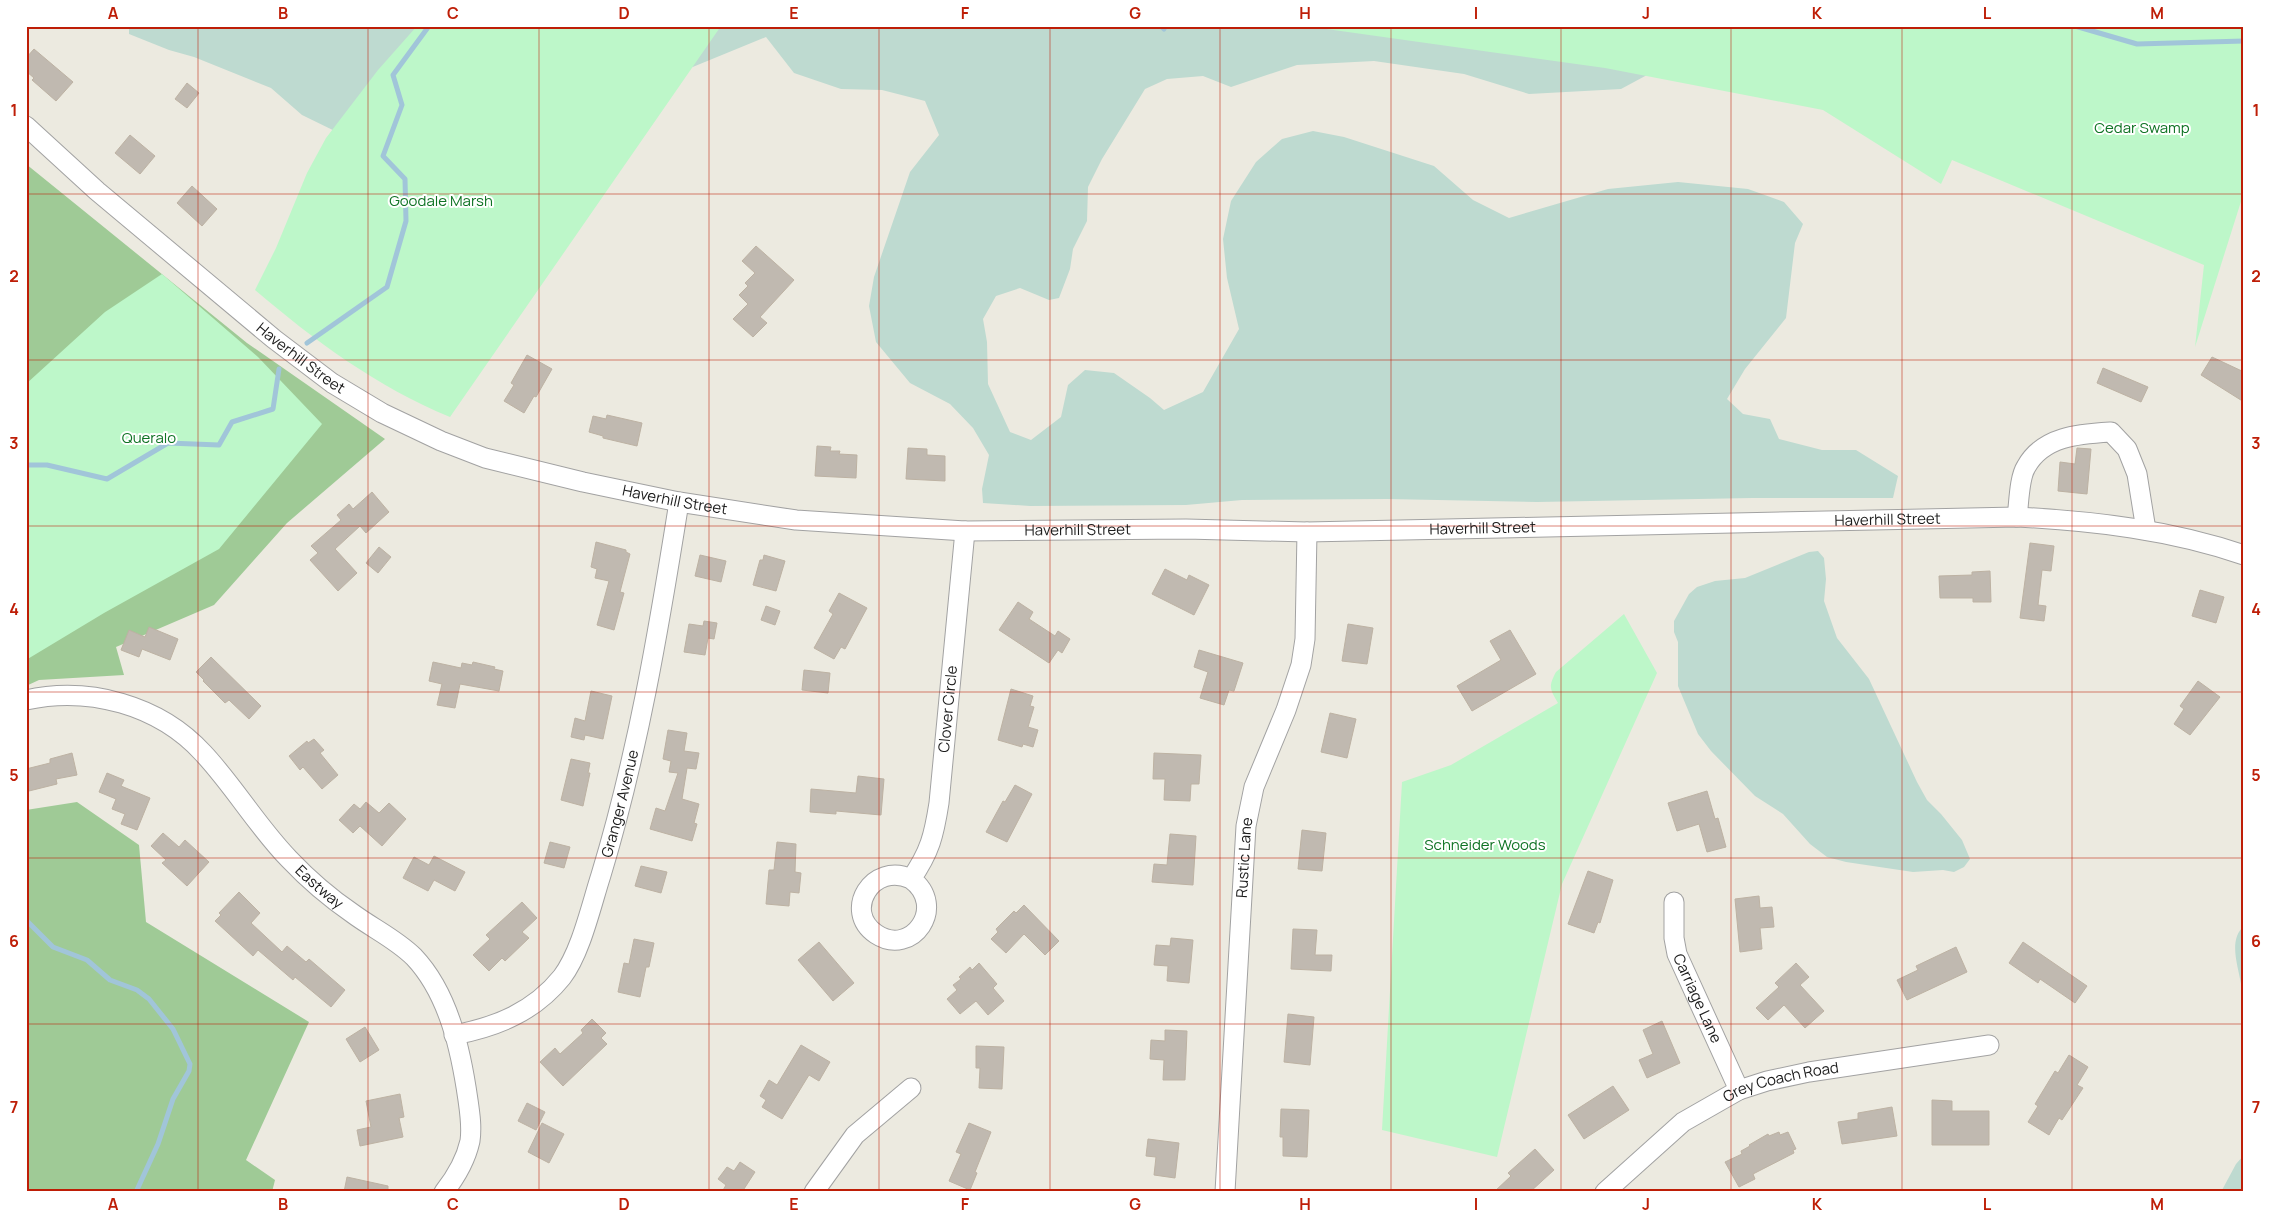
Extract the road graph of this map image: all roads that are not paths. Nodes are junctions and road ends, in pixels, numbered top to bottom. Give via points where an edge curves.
1 (26, 126) edge
2 (679, 502) junction
3 (2017, 517) junction
4 (2146, 530) junction
5 (965, 531) junction
6 (1307, 532) junction
7 (2244, 555) edge
8 (26, 700) edge
9 (911, 879) dead end
10 (1674, 902) dead end
11 (454, 1035) junction
12 (1989, 1045) dead end
13 (911, 1088) dead end
14 (1739, 1090) junction
15 (444, 1192) edge
16 (814, 1192) edge
17 (1225, 1192) edge
18 (1605, 1192) edge

1 - 2 street, Haverhill Street via 97,190 267,332 332,383 382,413 485,458
2 - 5 street, Haverhill Street via 814,522
2 - 11 street, Granger Avenue via 638,737 582,934 563,975 542,998 497,1025
3 - 4 street, Haverhill Street
3 - 4 street via 2025,468 2044,446 2074,434 2111,432 2127,449 2137,474
3 - 6 street, Haverhill Street
4 - 7 street, Haverhill Street
5 - 6 street, Haverhill Street
5 - 9 street, Clover Circle via 939,803 930,847
6 - 17 street, Rustic Lane via 1305,639 1301,665 1254,787 1246,826
8 - 11 street, Eastway via 54,696 92,697 129,706 174,728 204,753 288,858 351,913 414,957 438,990
10 - 14 street, Carriage Lane via 1677,954
11 - 15 street, Eastway via 471,1127 465,1155
12 - 14 street, Grey Coach Road via 1809,1072
13 - 16 street via 855,1135
14 - 18 street, Grey Coach Road via 1683,1122

